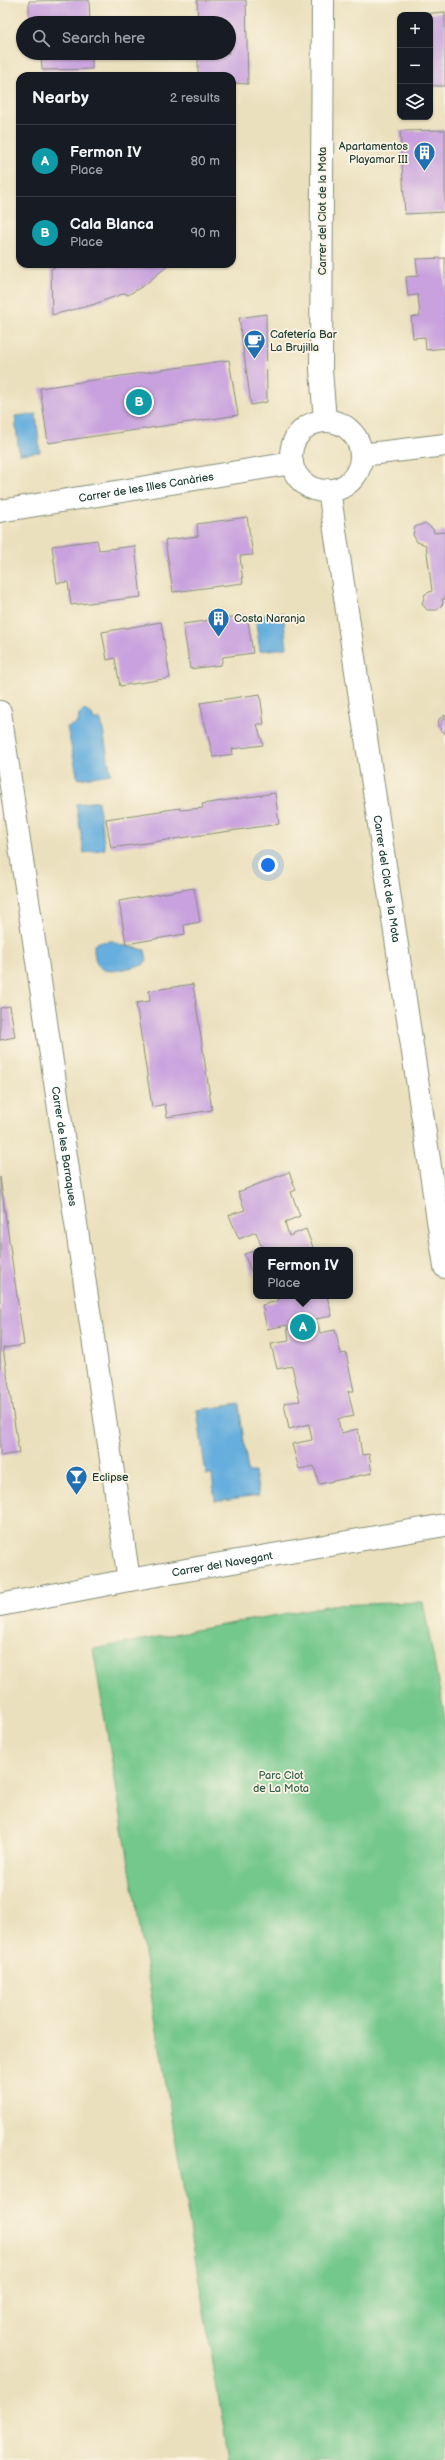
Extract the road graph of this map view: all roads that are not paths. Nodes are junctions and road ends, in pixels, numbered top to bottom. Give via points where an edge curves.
1 (323, 0) edge
2 (325, 421) junction
3 (445, 445) edge
4 (361, 455) junction
5 (292, 463) junction
6 (329, 490) junction
7 (0, 511) edge
8 (0, 712) edge
9 (445, 1267) edge
10 (445, 1525) edge
11 (129, 1580) junction
12 (0, 1605) edge

1 - 2 street, Carrer del Clot de la Mota via 321,370
2 - 4 street via 336,422 354,435
2 - 5 street via 315,422 298,434 293,443
3 - 4 street
4 - 6 street via 355,475 343,485
5 - 6 street via 295,473 301,480 319,490
5 - 7 street, Carrer de les Illes Canàries
6 - 9 street, Carrer del Clot de la Mota
8 - 11 street, Carrer de les Barraques
10 - 11 street, Carrer del Navegant
11 - 12 street, Carrer del Navegant

